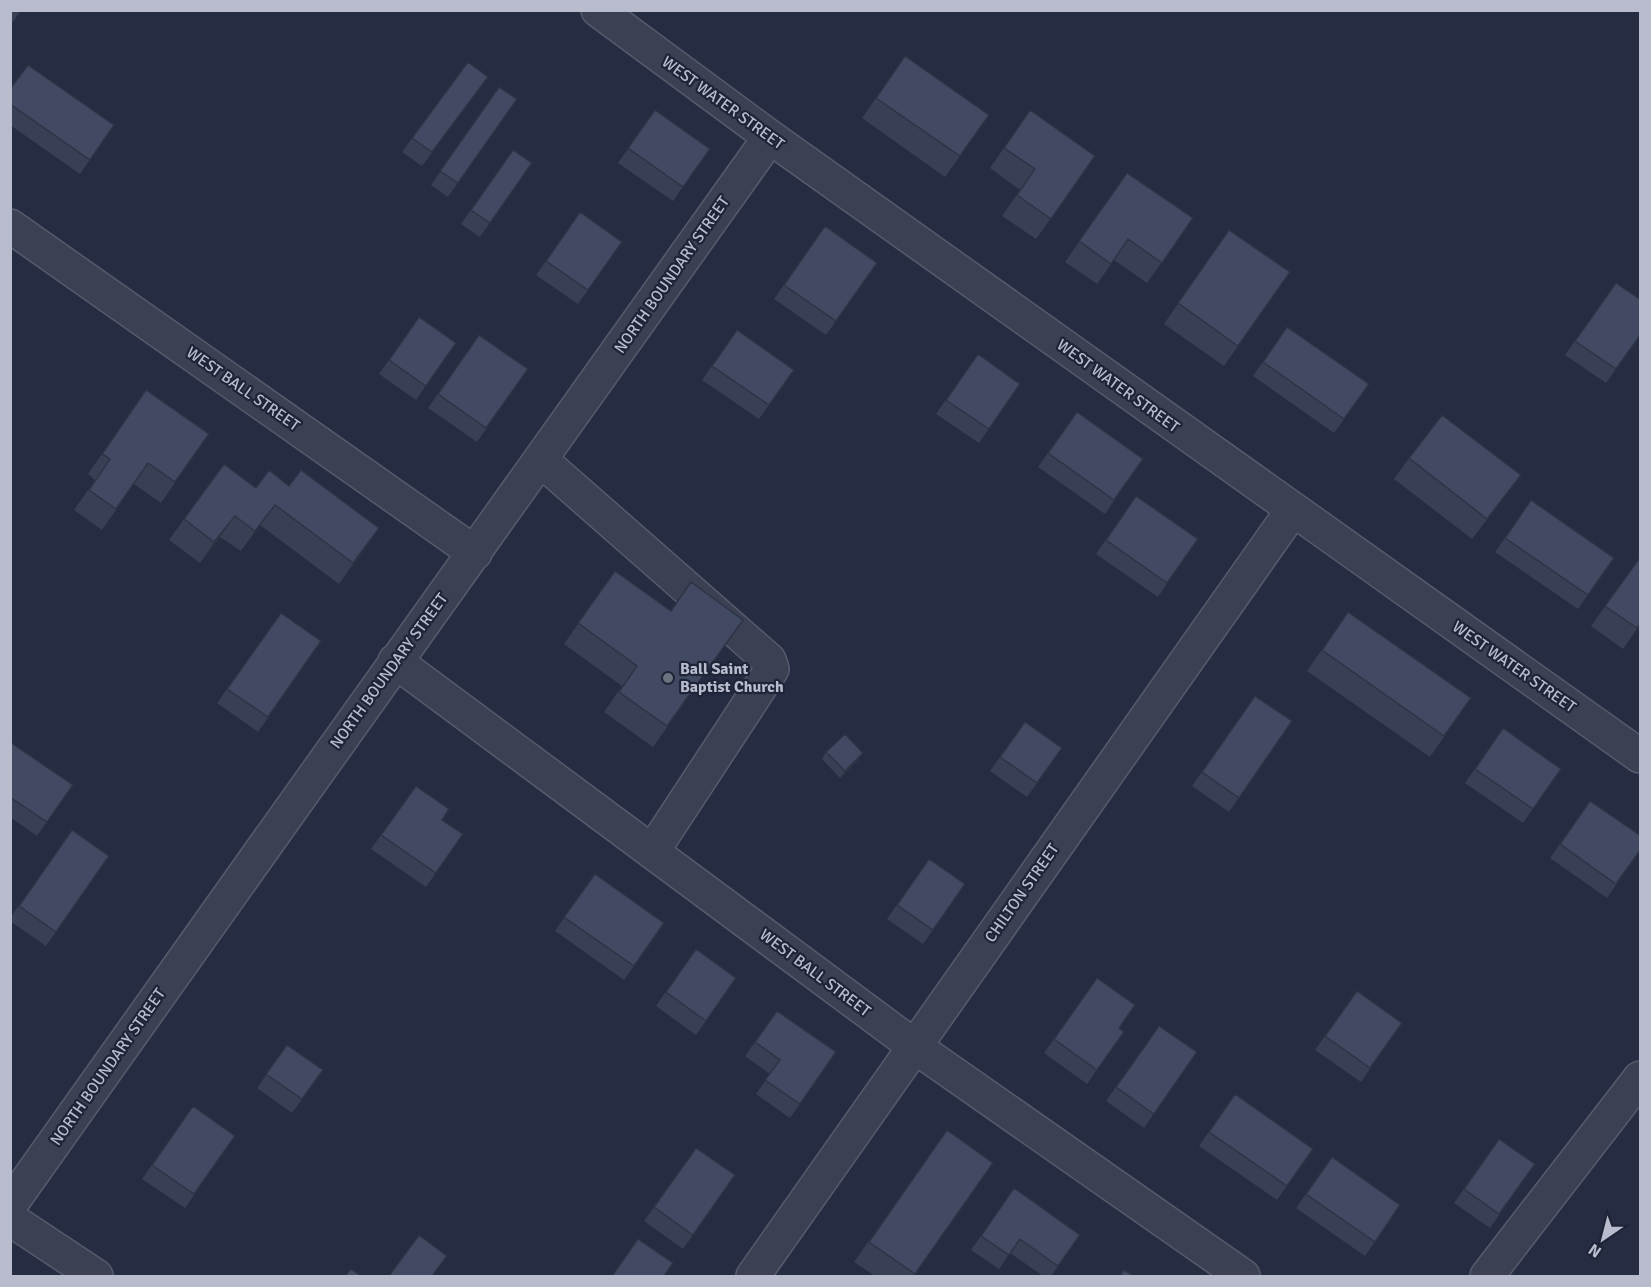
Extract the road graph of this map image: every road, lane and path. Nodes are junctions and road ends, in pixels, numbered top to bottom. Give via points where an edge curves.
1 (598, 10) edge
2 (770, 137) junction
3 (10, 226) edge
4 (541, 460) junction
5 (1292, 511) junction
6 (475, 553) junction
7 (395, 661) junction
8 (1641, 756) edge
9 (652, 852) junction
10 (914, 1046) junction
11 (1641, 1078) edge
12 (10, 1205) edge
13 (10, 1220) edge
14 (96, 1276) edge
15 (753, 1276) edge
16 (1243, 1276) edge
17 (1487, 1276) edge

1 - 2 street, WEST WATER STREET
2 - 4 street, NORTH BOUNDARY STREET
2 - 5 street, WEST WATER STREET
3 - 6 street, WEST BALL STREET
4 - 6 street, NORTH BOUNDARY STREET
4 - 9 street via 769,660 772,669
5 - 8 street, WEST WATER STREET
5 - 10 street, CHILTON STREET
6 - 7 street, NORTH BOUNDARY STREET
7 - 9 street, WEST BALL STREET
7 - 12 street, NORTH BOUNDARY STREET
9 - 10 street, WEST BALL STREET
10 - 15 street, CHILTON STREET
10 - 16 street, WEST BALL STREET
11 - 17 street
13 - 14 street

